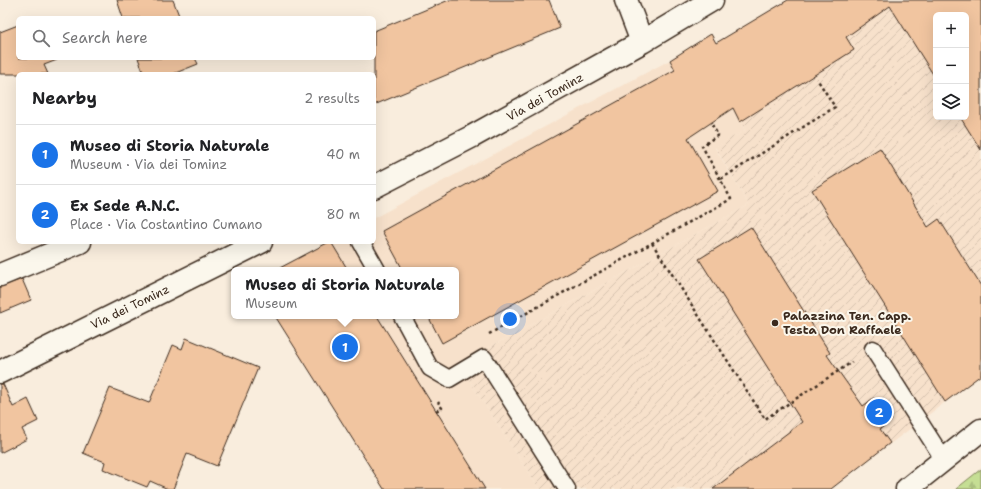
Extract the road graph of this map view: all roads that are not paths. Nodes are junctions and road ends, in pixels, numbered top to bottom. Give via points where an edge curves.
1 (626, 0) edge
2 (712, 0) edge
3 (642, 42) junction
4 (376, 185) edge
5 (75, 244) edge
6 (257, 244) edge
7 (362, 244) edge
8 (375, 267) edge
9 (0, 275) edge
10 (404, 319) edge
11 (873, 349) road end
12 (0, 372) edge
13 (981, 430) edge
14 (944, 460) junction
15 (568, 489) edge
16 (907, 489) edge

1 - 3 street
2 - 3 street, Via dei Tominz
3 - 4 street, Via dei Tominz via 474,136
5 - 9 street
6 - 12 street, Via dei Tominz
7 - 8 lane
10 - 15 lane via 430,368 449,379 484,358
11 - 14 lane
13 - 14 street
14 - 16 street

